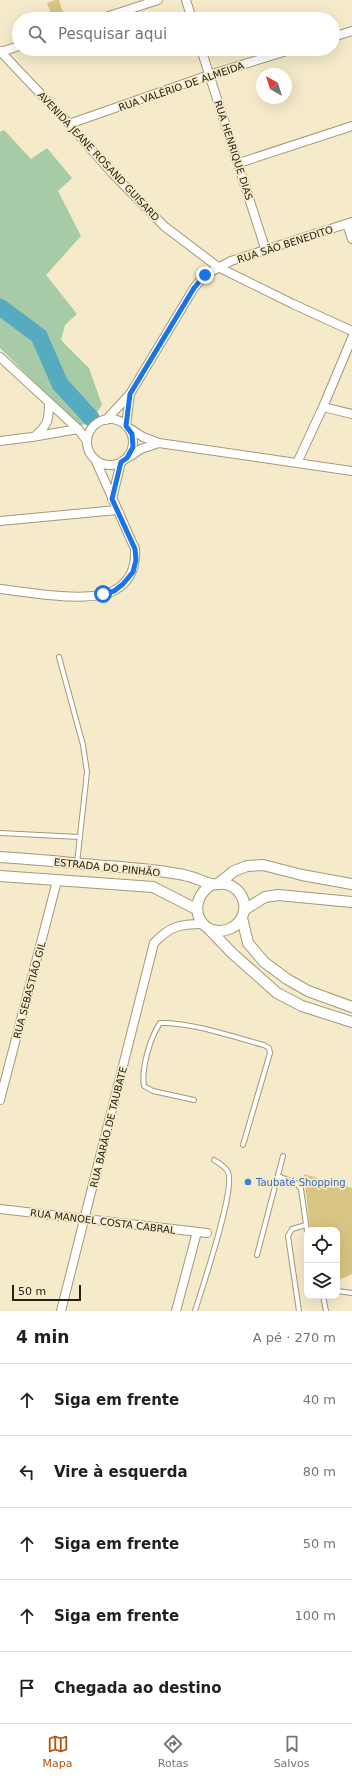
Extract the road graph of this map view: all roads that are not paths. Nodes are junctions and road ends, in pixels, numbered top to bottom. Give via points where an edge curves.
1 (158, 0) edge
2 (186, 0) edge
3 (121, 12) edge
4 (190, 12) edge
5 (352, 31) edge
6 (340, 35) edge
7 (12, 48) edge
8 (0, 52) edge
9 (203, 56) edge
10 (270, 56) edge
11 (209, 75) junction
12 (69, 124) junction
13 (352, 126) edge
14 (239, 163) junction
15 (350, 223) edge
16 (352, 239) edge
17 (266, 251) junction
18 (218, 267) junction
19 (352, 331) edge
20 (352, 338) edge
21 (0, 358) edge
22 (130, 394) junction
23 (49, 403) junction
24 (323, 407) junction
25 (352, 414) edge
26 (106, 420) junction
27 (128, 427) junction
28 (78, 429) junction
29 (32, 438) junction
30 (0, 441) edge
31 (88, 441) junction
32 (159, 443) junction
33 (95, 459) junction
34 (124, 460) junction
35 (297, 463) junction
36 (352, 471) edge
37 (112, 499) junction
38 (117, 510) junction
39 (0, 521) edge
40 (0, 589) edge
41 (59, 657) dead end
42 (0, 833) edge
43 (79, 837) junction
44 (0, 857) edge
45 (77, 863) junction
46 (0, 876) edge
47 (57, 881) junction
48 (216, 884) junction
49 (352, 884) edge
50 (352, 902) edge
51 (196, 909) junction
52 (243, 914) junction
53 (205, 925) junction
54 (352, 1007) edge
55 (352, 1022) edge
56 (0, 1100) edge
57 (194, 1100) dead end
58 (243, 1145) dead end
59 (283, 1156) dead end
60 (214, 1160) dead end
61 (278, 1176) junction
62 (0, 1210) edge
63 (84, 1218) junction
64 (306, 1225) joint
65 (197, 1232) junction
66 (207, 1233) dead end
67 (257, 1255) dead end
68 (340, 1291) edge
69 (352, 1293) edge
70 (324, 1299) edge
71 (61, 1311) edge
72 (176, 1311) edge
73 (195, 1311) edge
74 (299, 1311) edge
75 (326, 1311) edge

1 - 3 street
2 - 4 street
5 - 6 street
7 - 8 street
8 - 12 street, AVENIDA JEANE ROSAND GUISARD
9 - 11 street, RUA HENRIQUE DIAS
10 - 11 street, RUA VALÉRIO DE ALMEIDA
11 - 12 street, RUA VALÉRIO DE ALMEIDA
11 - 14 street, RUA HENRIQUE DIAS
12 - 18 street, AVENIDA JEANE ROSAND GUISARD via 164,226
13 - 14 street
14 - 17 street, RUA HENRIQUE DIAS
15 - 16 street
15 - 17 street, RUA SÃO BENEDITO
17 - 18 street, RUA SÃO BENEDITO
18 - 19 street, AVENIDA JEANE ROSAND GUISARD
18 - 22 street, RUA SÃO BENEDITO via 205,275 194,288
20 - 24 street
21 - 23 street
22 - 26 street
22 - 27 street
23 - 28 street
23 - 29 street via 49,417 45,428
24 - 25 street
24 - 35 street
26 - 27 street via 119,421
26 - 31 street via 93,427
27 - 32 street via 143,437
27 - 34 street via 133,447
28 - 29 street
28 - 31 street
29 - 30 street
31 - 33 street via 88,448
32 - 34 street via 141,449
32 - 35 street
33 - 34 street via 107,465
33 - 37 street
34 - 37 street
35 - 36 street
37 - 38 street
38 - 39 street
38 - 40 street via 135,549 136,560 133,572 114,591 82,596
41 - 43 lane via 83,745 87,772
42 - 43 lane
43 - 45 lane
44 - 45 street, ESTRADA DO PINHÃO
45 - 48 street, ESTRADA DO PINHÃO via 145,869
46 - 47 street, ESTRADA DO PINHÃO
47 - 51 street, ESTRADA DO PINHÃO via 153,887
47 - 56 street, RUA SEBASTIÃO GIL
48 - 49 street via 234,871 247,866 263,865
48 - 51 street via 200,894
48 - 52 street via 229,884 236,888 244,902
50 - 52 street via 265,897
51 - 53 street
52 - 53 street via 237,924 230,929 214,930
52 - 54 street via 248,943 264,962 308,991
53 - 55 street via 277,993 302,1006
53 - 63 street, RUA BARÃO DE TAUBATE via 186,924 172,928 154,943
57 - 58 lane via 153,1091 144,1086 142,1076 155,1031 160,1023 212,1032 269,1048 270,1053
59 - 61 lane
60 - 73 lane via 228,1172 230,1184 215,1247
61 - 64 lane via 296,1183 300,1188
61 - 67 lane
62 - 63 street, RUA MANOEL COSTA CABRAL
63 - 65 street, RUA MANOEL COSTA CABRAL
63 - 71 street, RUA BARÃO DE TAUBATE
64 - 74 lane via 292,1229 288,1236
65 - 66 street, RUA MANOEL COSTA CABRAL
65 - 72 street
68 - 69 lane
70 - 75 lane

